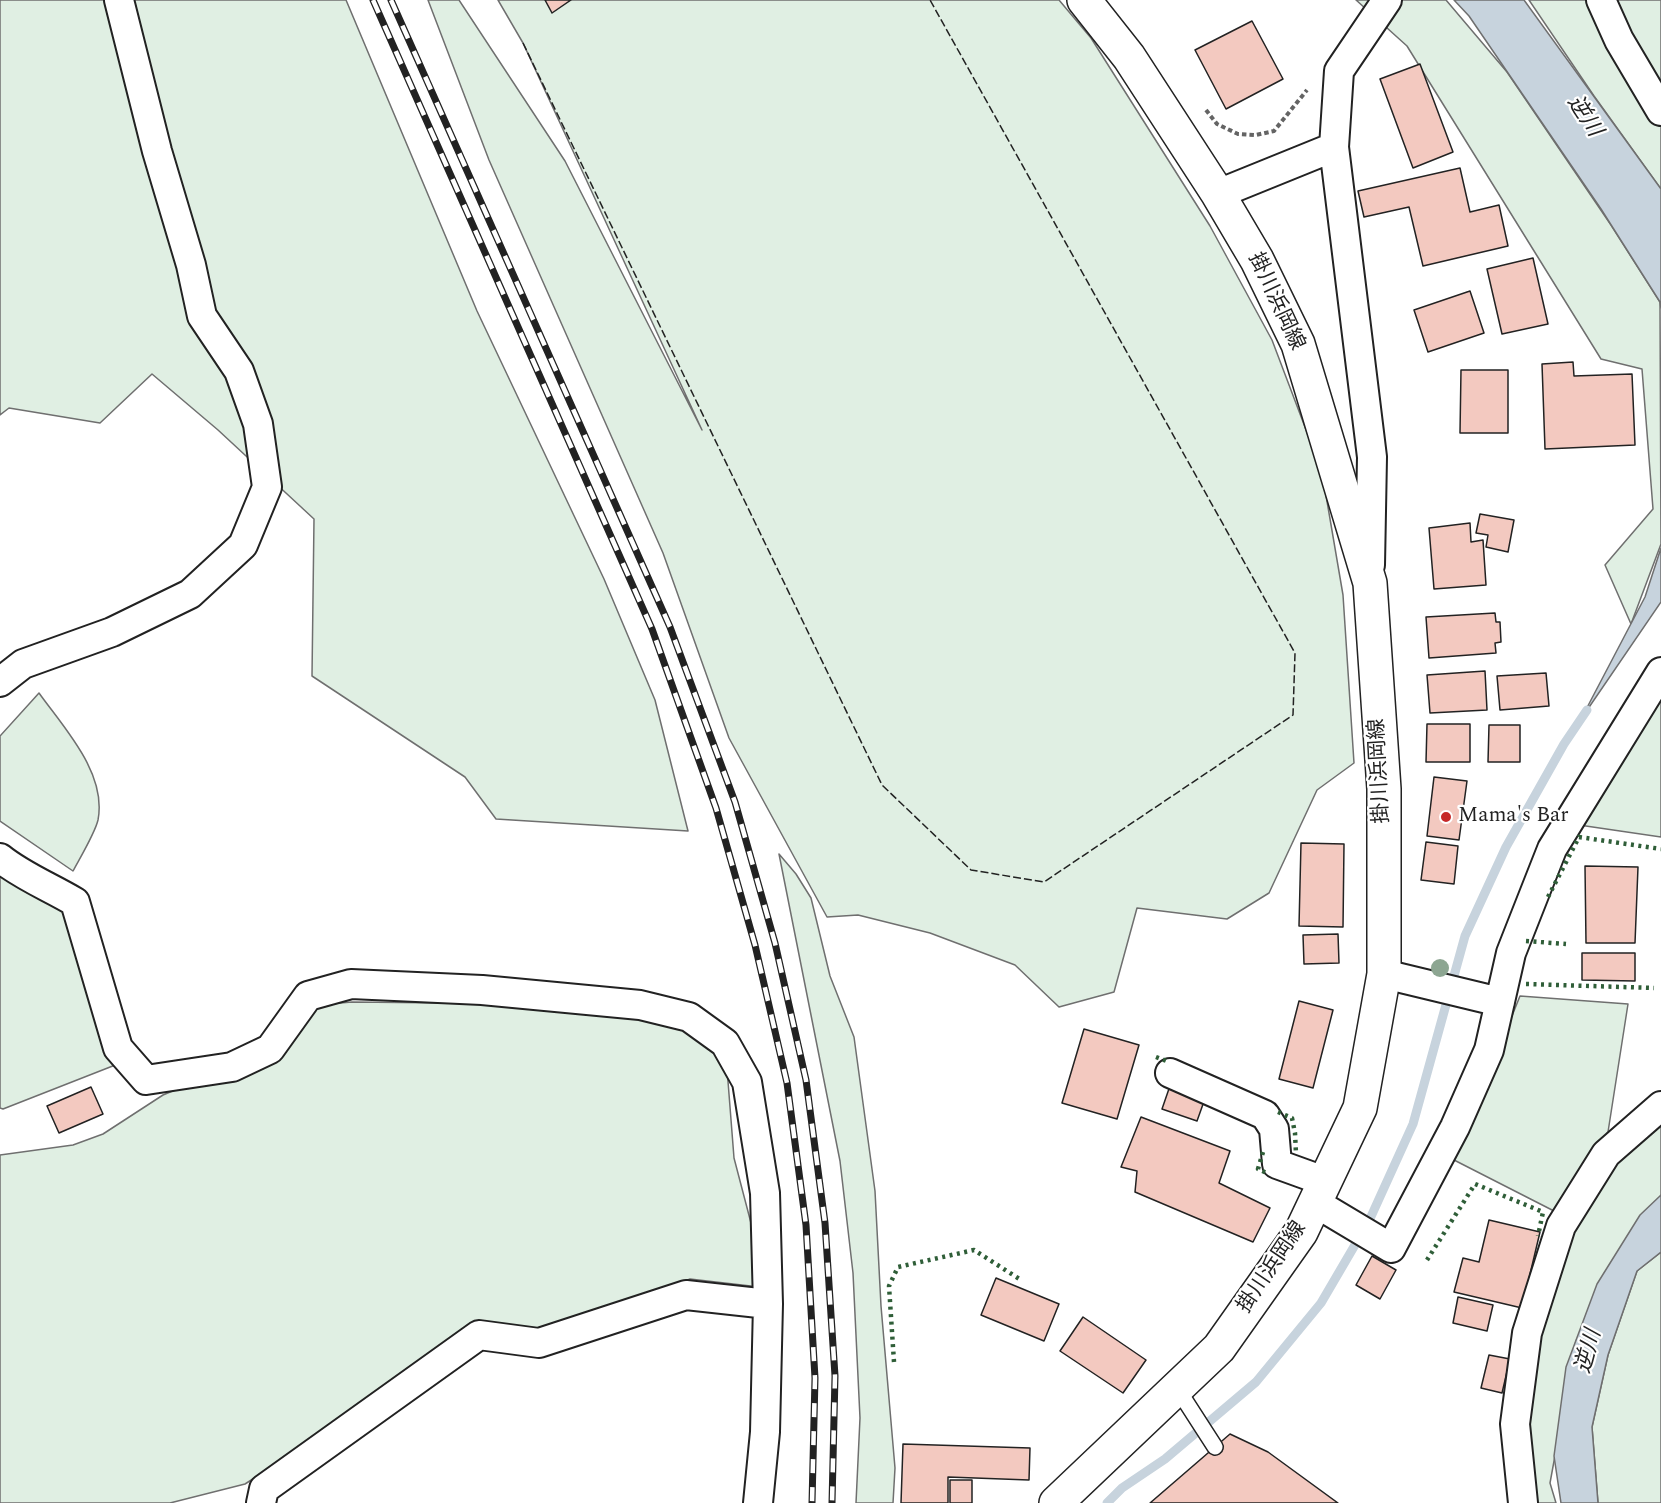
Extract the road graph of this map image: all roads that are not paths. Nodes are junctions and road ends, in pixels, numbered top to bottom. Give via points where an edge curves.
1 (119, 0) edge
2 (1084, 0) edge
3 (1388, 0) edge
4 (1601, 0) edge
5 (1661, 111) edge
6 (1334, 147) junction
7 (1218, 194) junction
8 (1370, 583) junction
9 (1661, 672) edge
10 (0, 682) edge
11 (0, 858) edge
12 (1384, 974) junction
13 (1489, 999) junction
14 (1170, 1073) dead end
15 (1661, 1106) edge
16 (1319, 1192) junction
17 (768, 1304) junction
18 (1185, 1401) junction
19 (1214, 1445) dead end
20 (261, 1503) edge
21 (758, 1503) edge
22 (1056, 1503) edge
23 (1523, 1503) edge

1 - 10 street via 202,316 239,371 258,424 267,487 243,545 190,594 112,632 22,664
2 - 7 main road, 掛川浜岡線 via 1129,57
3 - 6 street via 1339,71
4 - 5 street via 1619,40
6 - 7 street
6 - 8 street via 1372,457
7 - 8 main road, 掛川浜岡線 via 1257,260 1298,344
8 - 12 main road, 掛川浜岡線 via 1384,789
9 - 13 street via 1552,849
11 - 17 street via 75,902 118,1048 146,1080 232,1067 270,1049 308,996 351,984 482,990 640,1005 689,1017 725,1043 747,1082 765,1193
12 - 13 street
12 - 16 main road, 掛川浜岡線 via 1360,1108
13 - 16 street via 1489,1050 1455,1127 1391,1248 1344,1221
14 - 16 street via 1265,1115 1274,1129 1277,1164
15 - 23 street via 1606,1154 1561,1226 1527,1333 1515,1424
16 - 18 main road, 掛川浜岡線 via 1301,1232
17 - 20 street via 686,1295 539,1343 479,1335 264,1489
17 - 21 street via 765,1432
18 - 19 lane
18 - 22 main road, 掛川浜岡線

